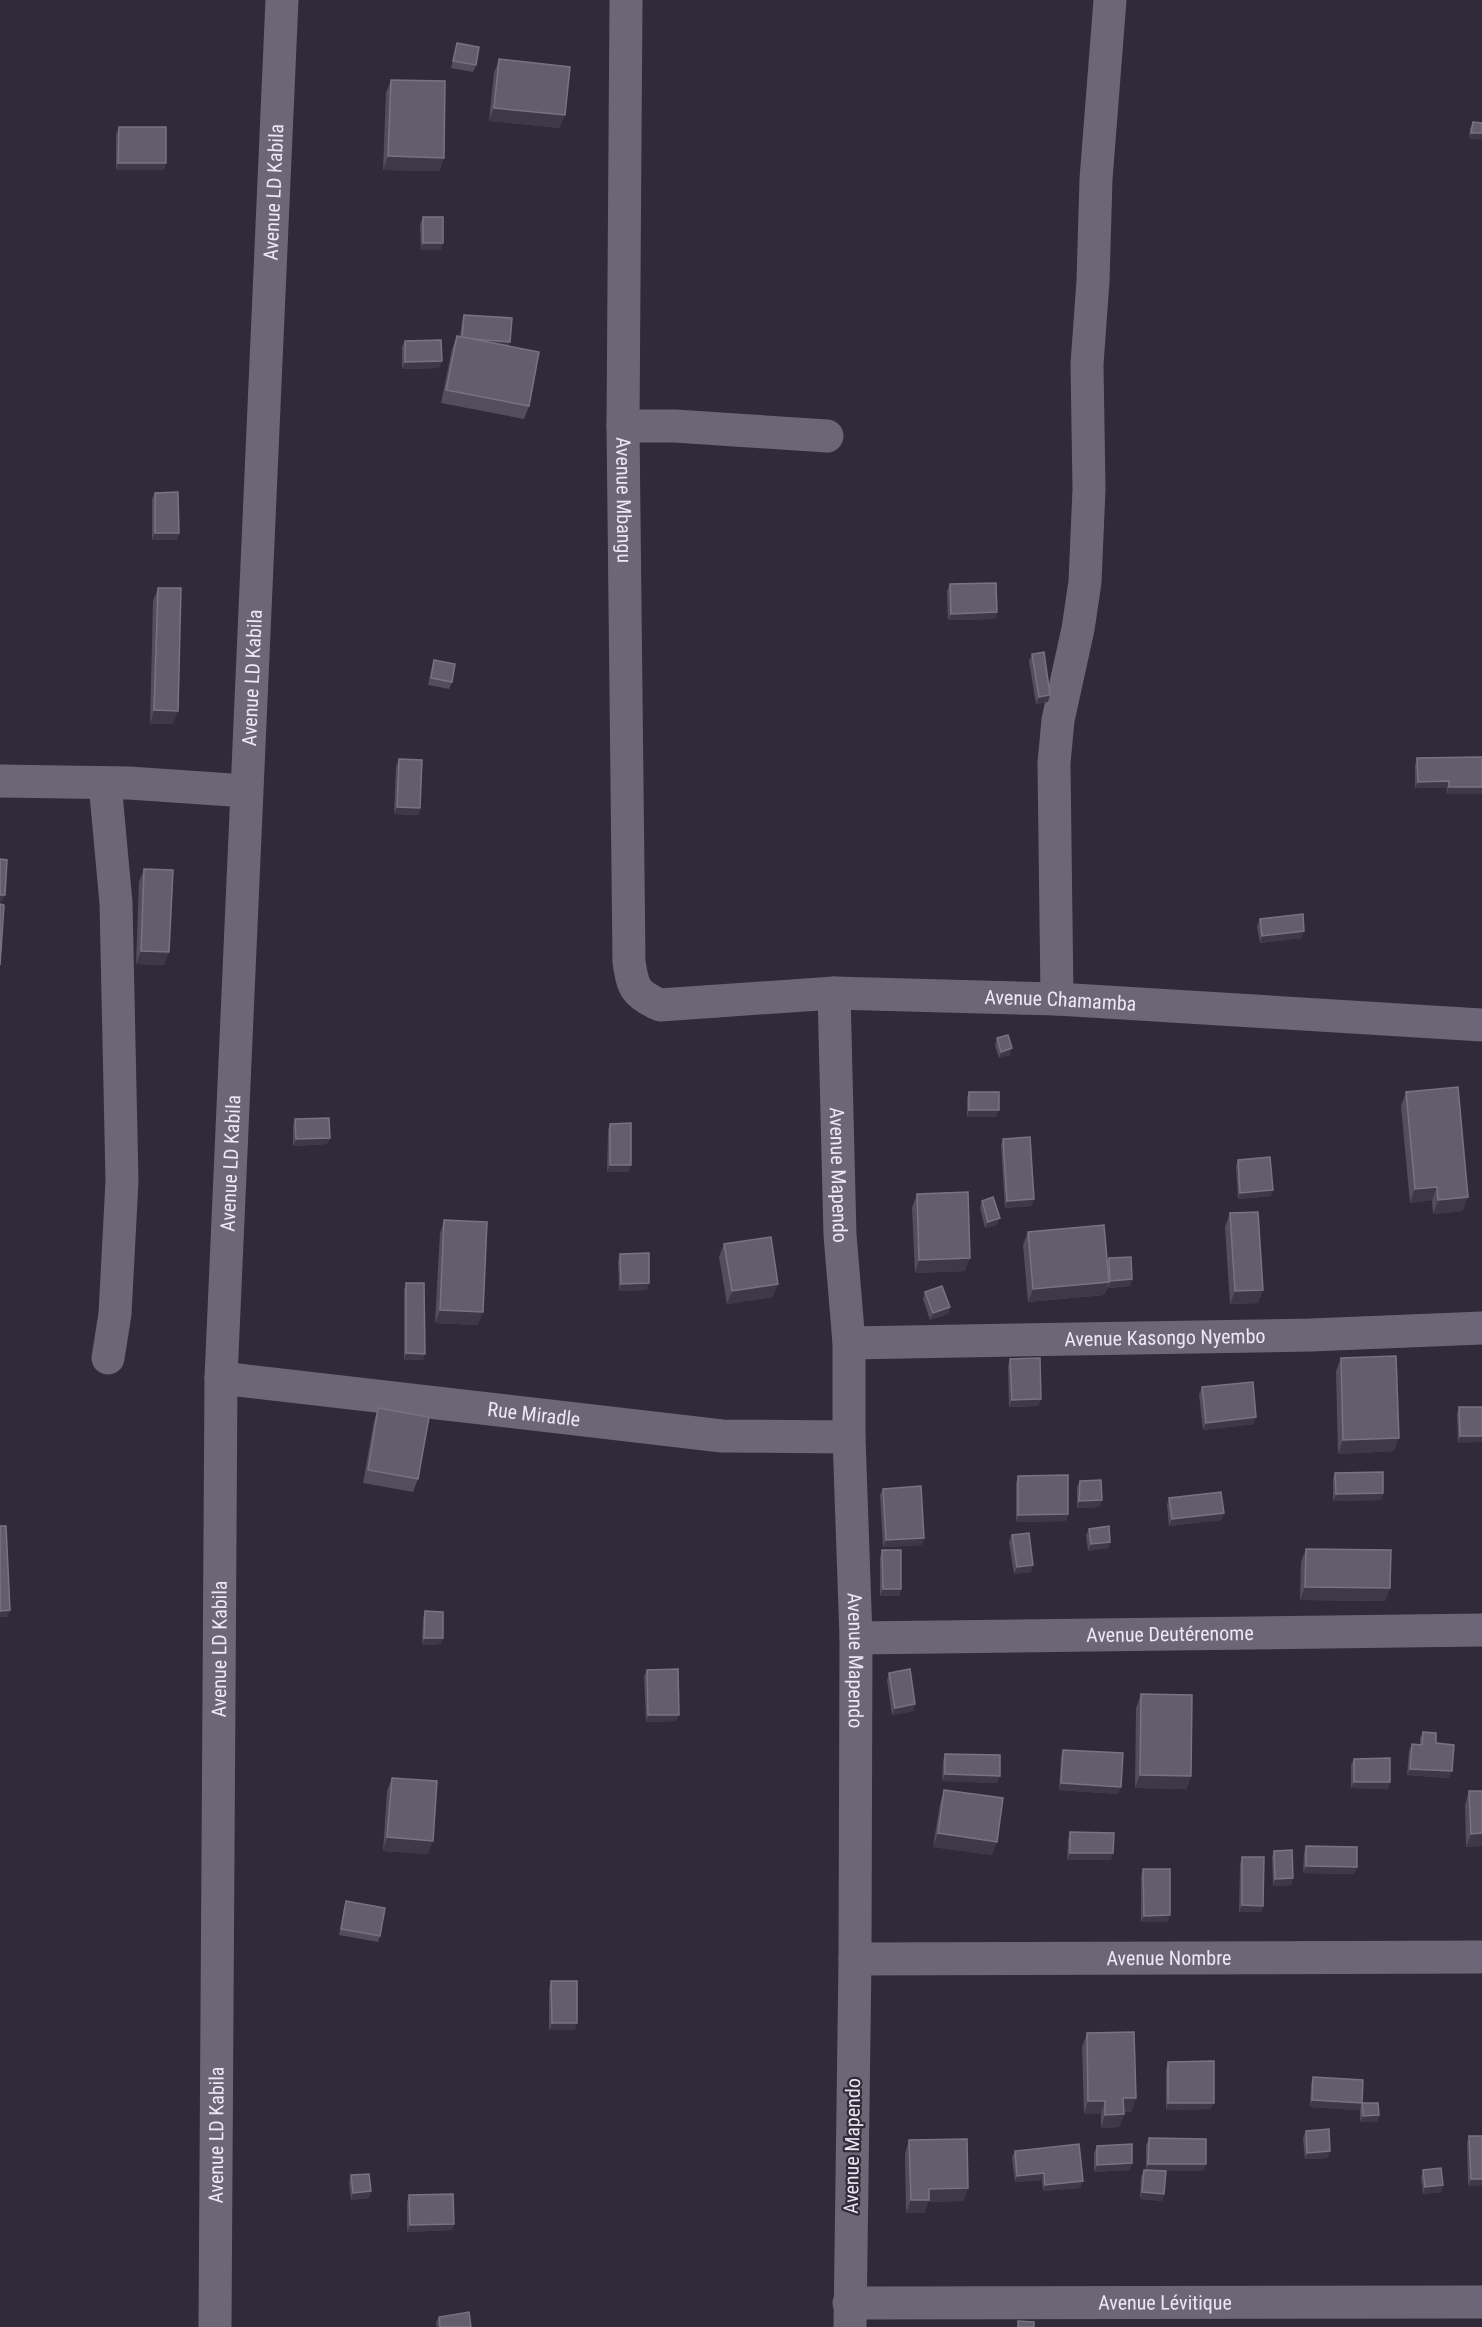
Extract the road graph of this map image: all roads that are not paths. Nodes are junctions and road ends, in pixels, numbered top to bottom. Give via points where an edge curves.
1 (282, 0) edge
2 (626, 0) edge
3 (1110, 0) edge
4 (623, 426) junction
5 (827, 436) dead end
6 (0, 781) edge
7 (105, 783) junction
8 (246, 791) junction
9 (834, 993) junction
10 (642, 997) joint
11 (1057, 999) junction
12 (1482, 1024) edge
13 (1482, 1328) edge
14 (849, 1343) junction
15 (108, 1358) dead end
16 (221, 1378) junction
17 (849, 1437) junction
18 (1482, 1630) edge
19 (856, 1638) junction
20 (1482, 1957) edge
21 (855, 1959) junction
22 (1482, 2302) edge
23 (849, 2315) edge
24 (215, 2327) edge

1 - 8 street, Avenue LD Kabila
2 - 4 street, Avenue Mbangu
3 - 11 street via 1087,364 1089,489 1085,582 1058,720 1054,763
4 - 5 street
4 - 10 street, Avenue Mbangu via 628,962 632,983
6 - 7 street
7 - 8 street
7 - 15 street via 116,903 122,1181 115,1314
8 - 16 street, Avenue LD Kabila
9 - 10 street, Avenue Chamamba via 660,1005
9 - 11 street, Avenue Chamamba
9 - 14 street, Avenue Mapendo via 840,1235
11 - 12 street, Avenue Chamamba
13 - 14 street, Avenue Kasongo Nyembo
14 - 17 street, Avenue Mapendo
16 - 17 street, Rue Miradle via 722,1436
16 - 24 street, Avenue LD Kabila
17 - 19 street, Avenue Mapendo
18 - 19 street, Avenue Deutérenome
19 - 21 street, Avenue Mapendo
20 - 21 street, Avenue Nombre
21 - 23 street, Avenue Mapendo
22 - 23 street, Avenue Lévitique

